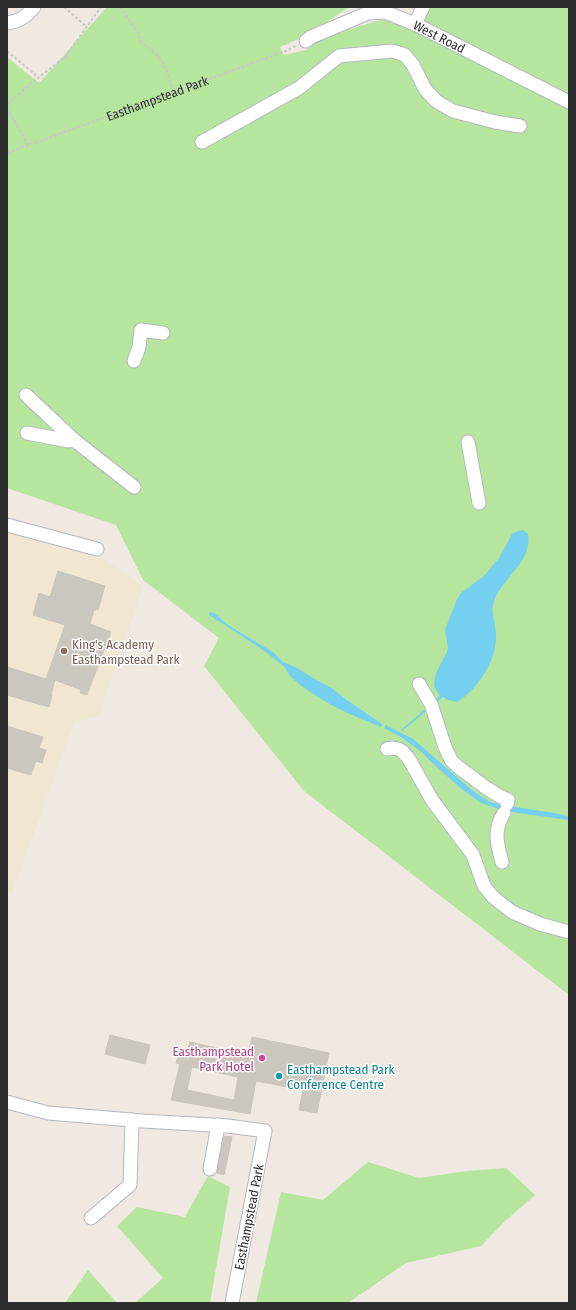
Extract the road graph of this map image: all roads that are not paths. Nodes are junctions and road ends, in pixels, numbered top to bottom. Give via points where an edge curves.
1 (34, 7) edge
2 (422, 7) edge
3 (7, 23) edge
4 (414, 24) junction
5 (306, 42) road end
6 (569, 102) edge
7 (520, 126) dead end
8 (202, 142) dead end
9 (163, 333) dead end
10 (134, 361) dead end
11 (26, 395) dead end
12 (28, 433) dead end
13 (74, 440) junction
14 (468, 442) dead end
15 (134, 487) dead end
16 (480, 504) dead end
17 (7, 525) edge
18 (97, 550) dead end
19 (419, 684) dead end
20 (387, 749) dead end
21 (502, 862) dead end
22 (569, 932) edge
23 (7, 1102) edge
24 (132, 1120) junction
25 (218, 1125) junction
26 (210, 1169) dead end
27 (91, 1218) dead end
28 (232, 1303) edge

1 - 3 street via 26,16 13,23
2 - 4 street
4 - 5 street, West Road via 385,12 368,13 311,37
4 - 6 street, West Road
7 - 8 street via 495,122 447,108 425,89 405,54 392,51 339,56 299,88
9 - 10 street via 136,328 139,347
11 - 13 street
12 - 13 street
13 - 15 street
14 - 16 street
17 - 18 street
19 - 21 street via 432,704 444,747 451,760 485,787 508,800 496,832
20 - 22 street via 398,749 409,759 432,800 473,855 484,886 493,897 512,912 540,924
23 - 24 street via 48,1113
24 - 25 street
24 - 27 street via 130,1185
25 - 26 street
25 - 28 street, Easthampstead Park via 266,1131

